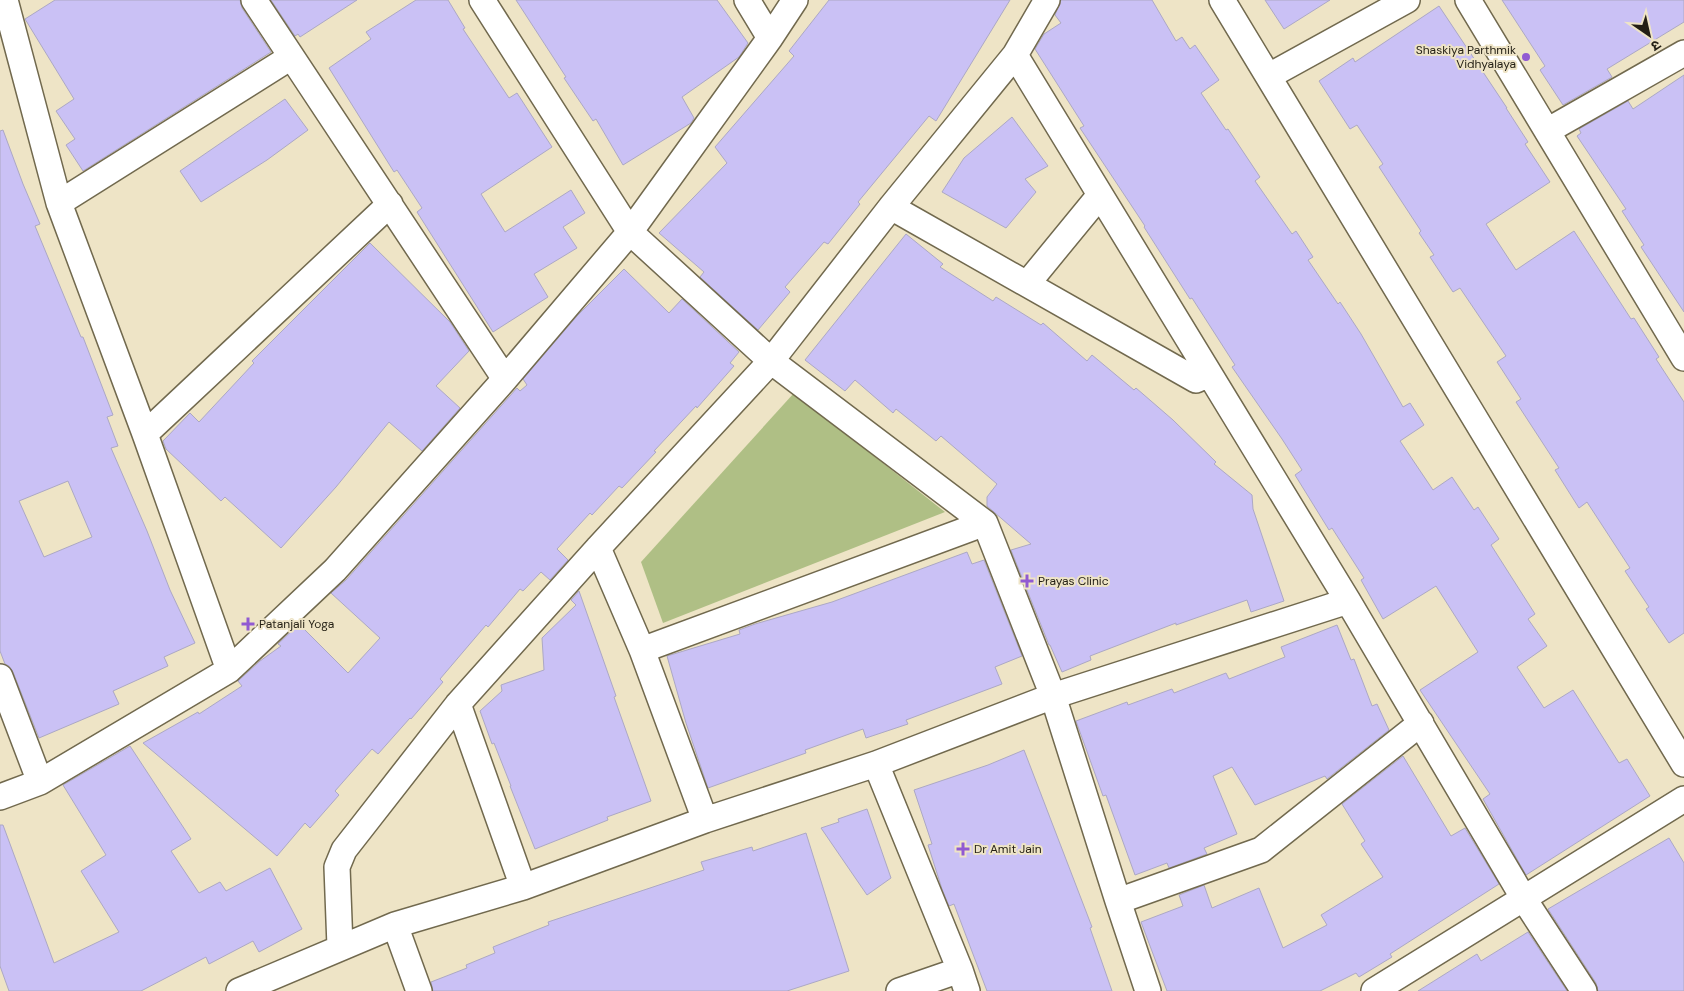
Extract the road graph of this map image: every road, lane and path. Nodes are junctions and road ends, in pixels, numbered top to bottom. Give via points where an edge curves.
1 (254, 0) edge
2 (482, 0) edge
3 (747, 0) edge
4 (795, 0) edge
5 (1048, 0) edge
6 (1222, 0) edge
7 (1407, 0) edge
8 (1468, 0) edge
9 (12, 3) edge
10 (770, 38) junction
11 (1684, 53) edge
12 (1015, 55) junction
13 (291, 57) junction
14 (1269, 76) junction
15 (1547, 131) junction
16 (1100, 195) junction
17 (58, 203) junction
18 (390, 204) junction
19 (891, 207) junction
20 (630, 232) junction
21 (1027, 284) junction
22 (1684, 358) edge
23 (771, 361) junction
24 (1209, 374) junction
25 (505, 380) junction
26 (145, 434) junction
27 (985, 523) junction
28 (598, 548) junction
29 (1348, 602) junction
30 (642, 650) junction
31 (229, 670) junction
32 (0, 677) edge
33 (1054, 696) junction
34 (458, 704) junction
35 (1421, 723) junction
36 (876, 764) junction
37 (1684, 764) edge
38 (40, 782) junction
39 (0, 797) edge
40 (1684, 798) edge
41 (705, 820) junction
42 (523, 886) junction
43 (1524, 899) junction
44 (1118, 902) junction
45 (395, 925) junction
46 (340, 947) junction
47 (964, 980) edge
48 (239, 991) edge
49 (420, 991) edge
50 (899, 991) edge
51 (1148, 991) edge
52 (1374, 991) edge
53 (1584, 991) edge

1 - 13 street
2 - 20 street
3 - 10 street
4 - 10 street
5 - 12 street
6 - 14 street
7 - 14 street
8 - 15 street
9 - 17 street
10 - 20 street
11 - 15 street
12 - 16 street
12 - 19 street
13 - 17 street
13 - 18 street
14 - 37 street
15 - 22 street
16 - 21 street
16 - 24 street
17 - 26 street
18 - 25 street
18 - 26 street
19 - 21 street
19 - 23 street
20 - 23 street
20 - 25 street
21 - 24 street via 1196,380
23 - 27 street
23 - 28 street
24 - 29 street
25 - 31 street via 334,570
26 - 31 street
27 - 30 street
27 - 33 street
28 - 30 street
28 - 34 street
29 - 33 street
29 - 35 street
30 - 41 street
31 - 38 street
32 - 38 street
33 - 36 street
33 - 44 street
34 - 42 street
34 - 46 street via 344,850 337,867
35 - 43 street
35 - 44 street via 1262,850
36 - 41 street
36 - 47 street
38 - 39 street
40 - 43 street
41 - 42 street
42 - 45 street
43 - 52 street
43 - 53 street
44 - 51 street
45 - 46 street
45 - 49 street
46 - 48 street
47 - 50 street

